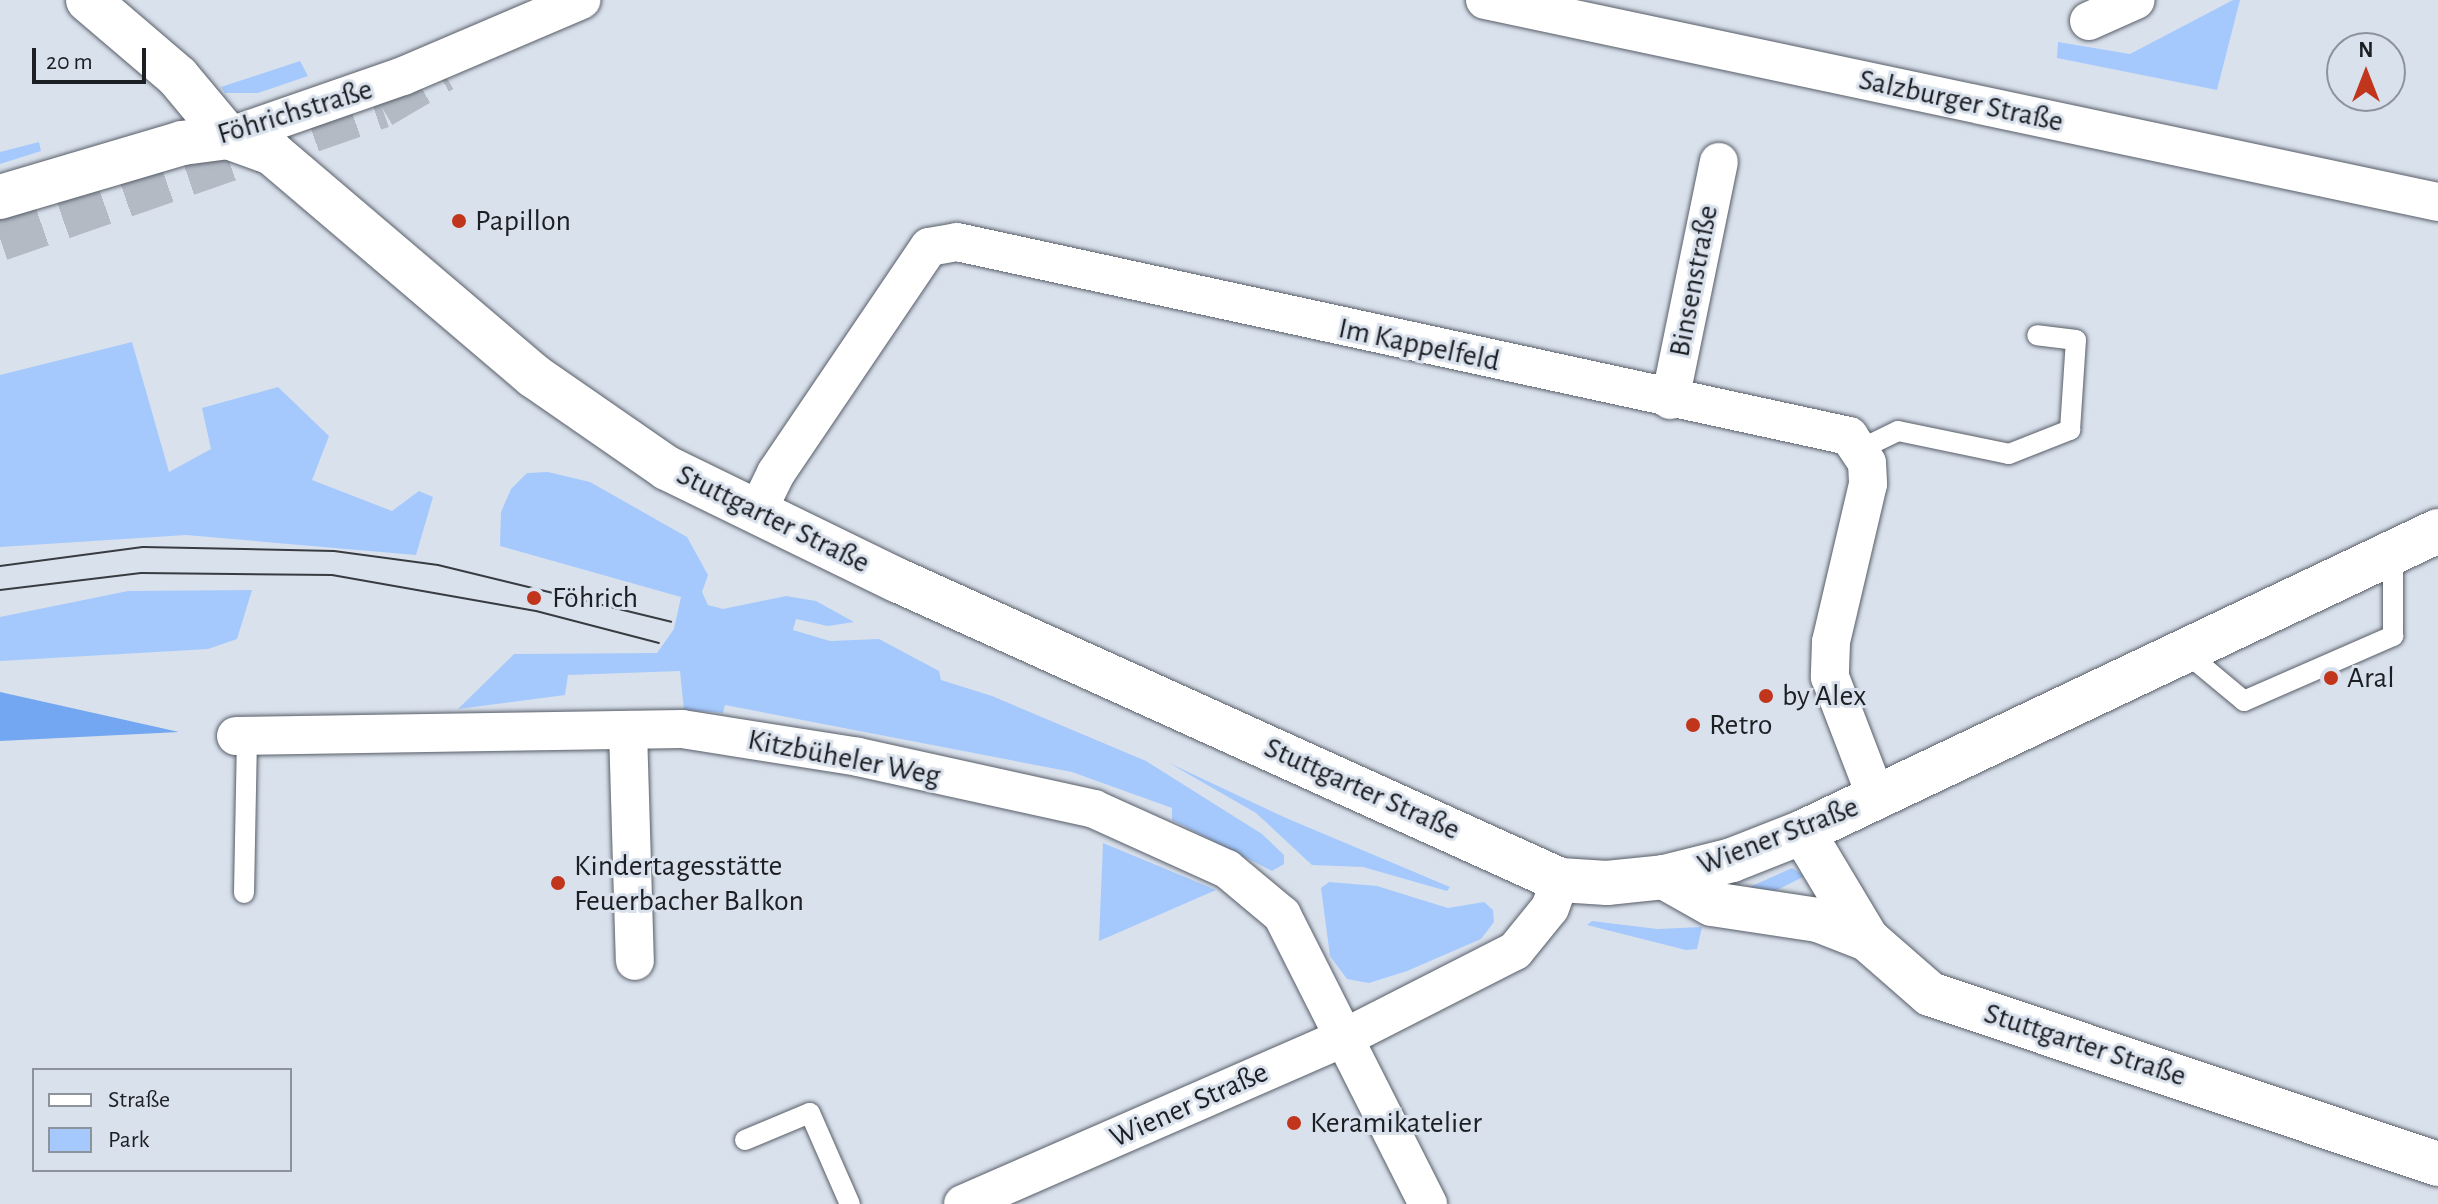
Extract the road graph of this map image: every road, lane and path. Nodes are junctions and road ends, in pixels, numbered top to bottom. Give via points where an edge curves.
1 (88, 0) edge
2 (581, 0) edge
3 (1485, 0) edge
4 (2136, 0) edge
5 (2089, 21) dead end
6 (228, 137) junction
7 (1719, 162) dead end
8 (0, 197) edge
9 (2438, 202) edge
10 (2037, 335) dead end
11 (1670, 400) junction
12 (1861, 449) junction
13 (756, 514) junction
14 (2438, 531) edge
15 (2393, 552) junction
16 (2183, 650) junction
17 (628, 730) junction
18 (241, 736) joint
19 (1876, 797) junction
20 (1803, 832) junction
21 (1664, 877) junction
22 (1560, 880) junction
23 (244, 893) dead end
24 (1867, 939) junction
25 (635, 961) dead end
26 (1346, 1037) junction
27 (745, 1140) dead end
28 (2438, 1164) edge
29 (850, 1204) edge
30 (963, 1204) edge
31 (1428, 1204) edge

1 - 6 main road via 178,77
2 - 6 street, Föhrichstraße via 380,85
3 - 9 street, Salzburger Straße
4 - 5 street
6 - 8 main road, Föhrichstraße via 182,143
6 - 13 main road, Stuttgarter Straße via 272,153 572,406 667,468
7 - 11 street, Binsenstraße
10 - 12 lane via 2076,340 2070,430 2009,454 1898,431
11 - 12 street, Im Kappelfeld via 1849,436
11 - 13 street, Im Kappelfeld via 957,242 929,247 776,473
12 - 19 street via 1868,484 1831,642 1830,677
13 - 22 main road, Stuttgarter Straße
14 - 15 main road, Wiener Straße
15 - 16 main road, Wiener Straße
15 - 16 lane via 2393,636 2244,701
16 - 19 main road, Wiener Straße
17 - 18 street, Kitzbüheler Weg
17 - 25 street
17 - 26 street, Kitzbüheler Weg via 682,729 828,752 1094,809 1251,885 1282,915
18 - 23 lane
19 - 20 main road, Wiener Straße
20 - 21 main road, Wiener Straße via 1732,860
20 - 24 main road, Stuttgarter Straße
21 - 22 main road, Wiener Straße via 1607,883
21 - 24 main road via 1712,904 1818,920
22 - 26 street, Wiener Straße via 1550,908 1515,951
24 - 28 main road, Stuttgarter Straße via 1930,994
26 - 30 street, Wiener Straße
26 - 31 street, Kitzbüheler Weg
27 - 29 lane via 810,1113

